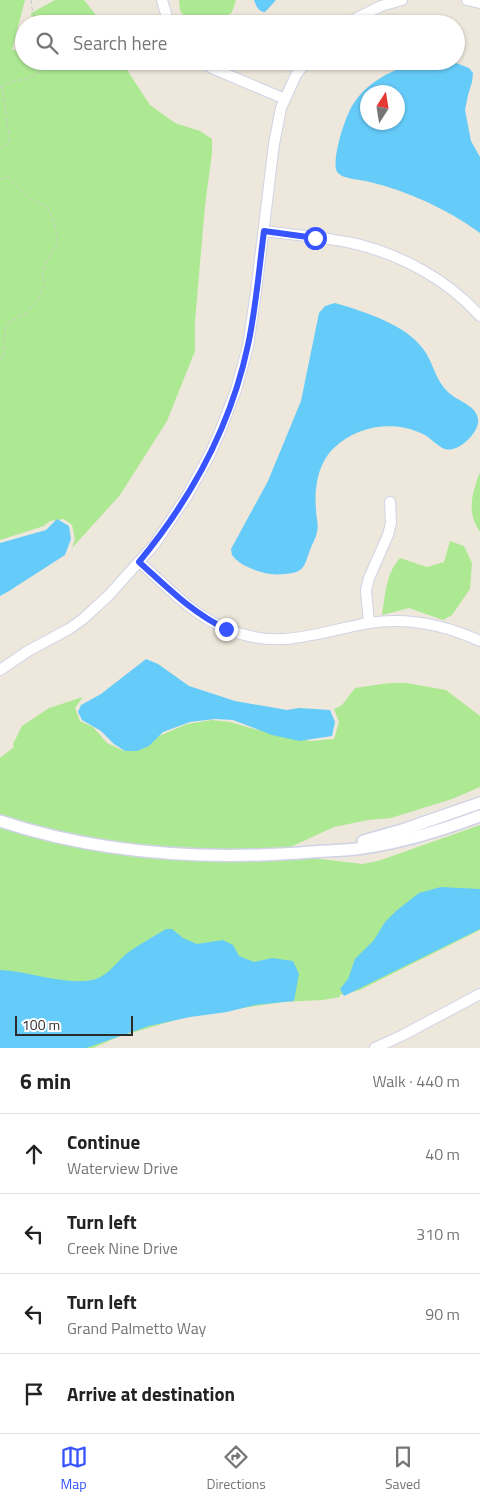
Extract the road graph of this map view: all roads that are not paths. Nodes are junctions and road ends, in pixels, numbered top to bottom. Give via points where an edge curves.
1 (162, 0) edge
2 (402, 0) edge
3 (467, 0) edge
4 (480, 3) edge
5 (166, 15) edge
6 (363, 15) edge
7 (216, 70) edge
8 (300, 70) edge
9 (285, 99) junction
10 (264, 231) junction
11 (480, 316) edge
12 (390, 502) dead end
13 (139, 562) junction
14 (369, 623) junction
15 (480, 641) edge
16 (0, 670) edge
17 (480, 803) edge
18 (480, 816) edge
19 (0, 821) edge
20 (308, 852) junction
21 (480, 994) edge
22 (375, 1048) edge

1 - 5 street
2 - 6 street
3 - 4 street
7 - 9 street
8 - 9 street
9 - 10 street via 274,144
10 - 11 street via 340,241 391,255 442,283
10 - 13 street via 248,346 228,412 187,496
12 - 14 street via 388,535 366,590
13 - 14 street via 204,618 248,636 290,639
13 - 16 street via 83,619
14 - 15 street via 414,622 448,629
17 - 20 street via 402,830
18 - 20 street via 398,841 356,849
19 - 20 street via 78,841 130,850 212,856
21 - 22 street

